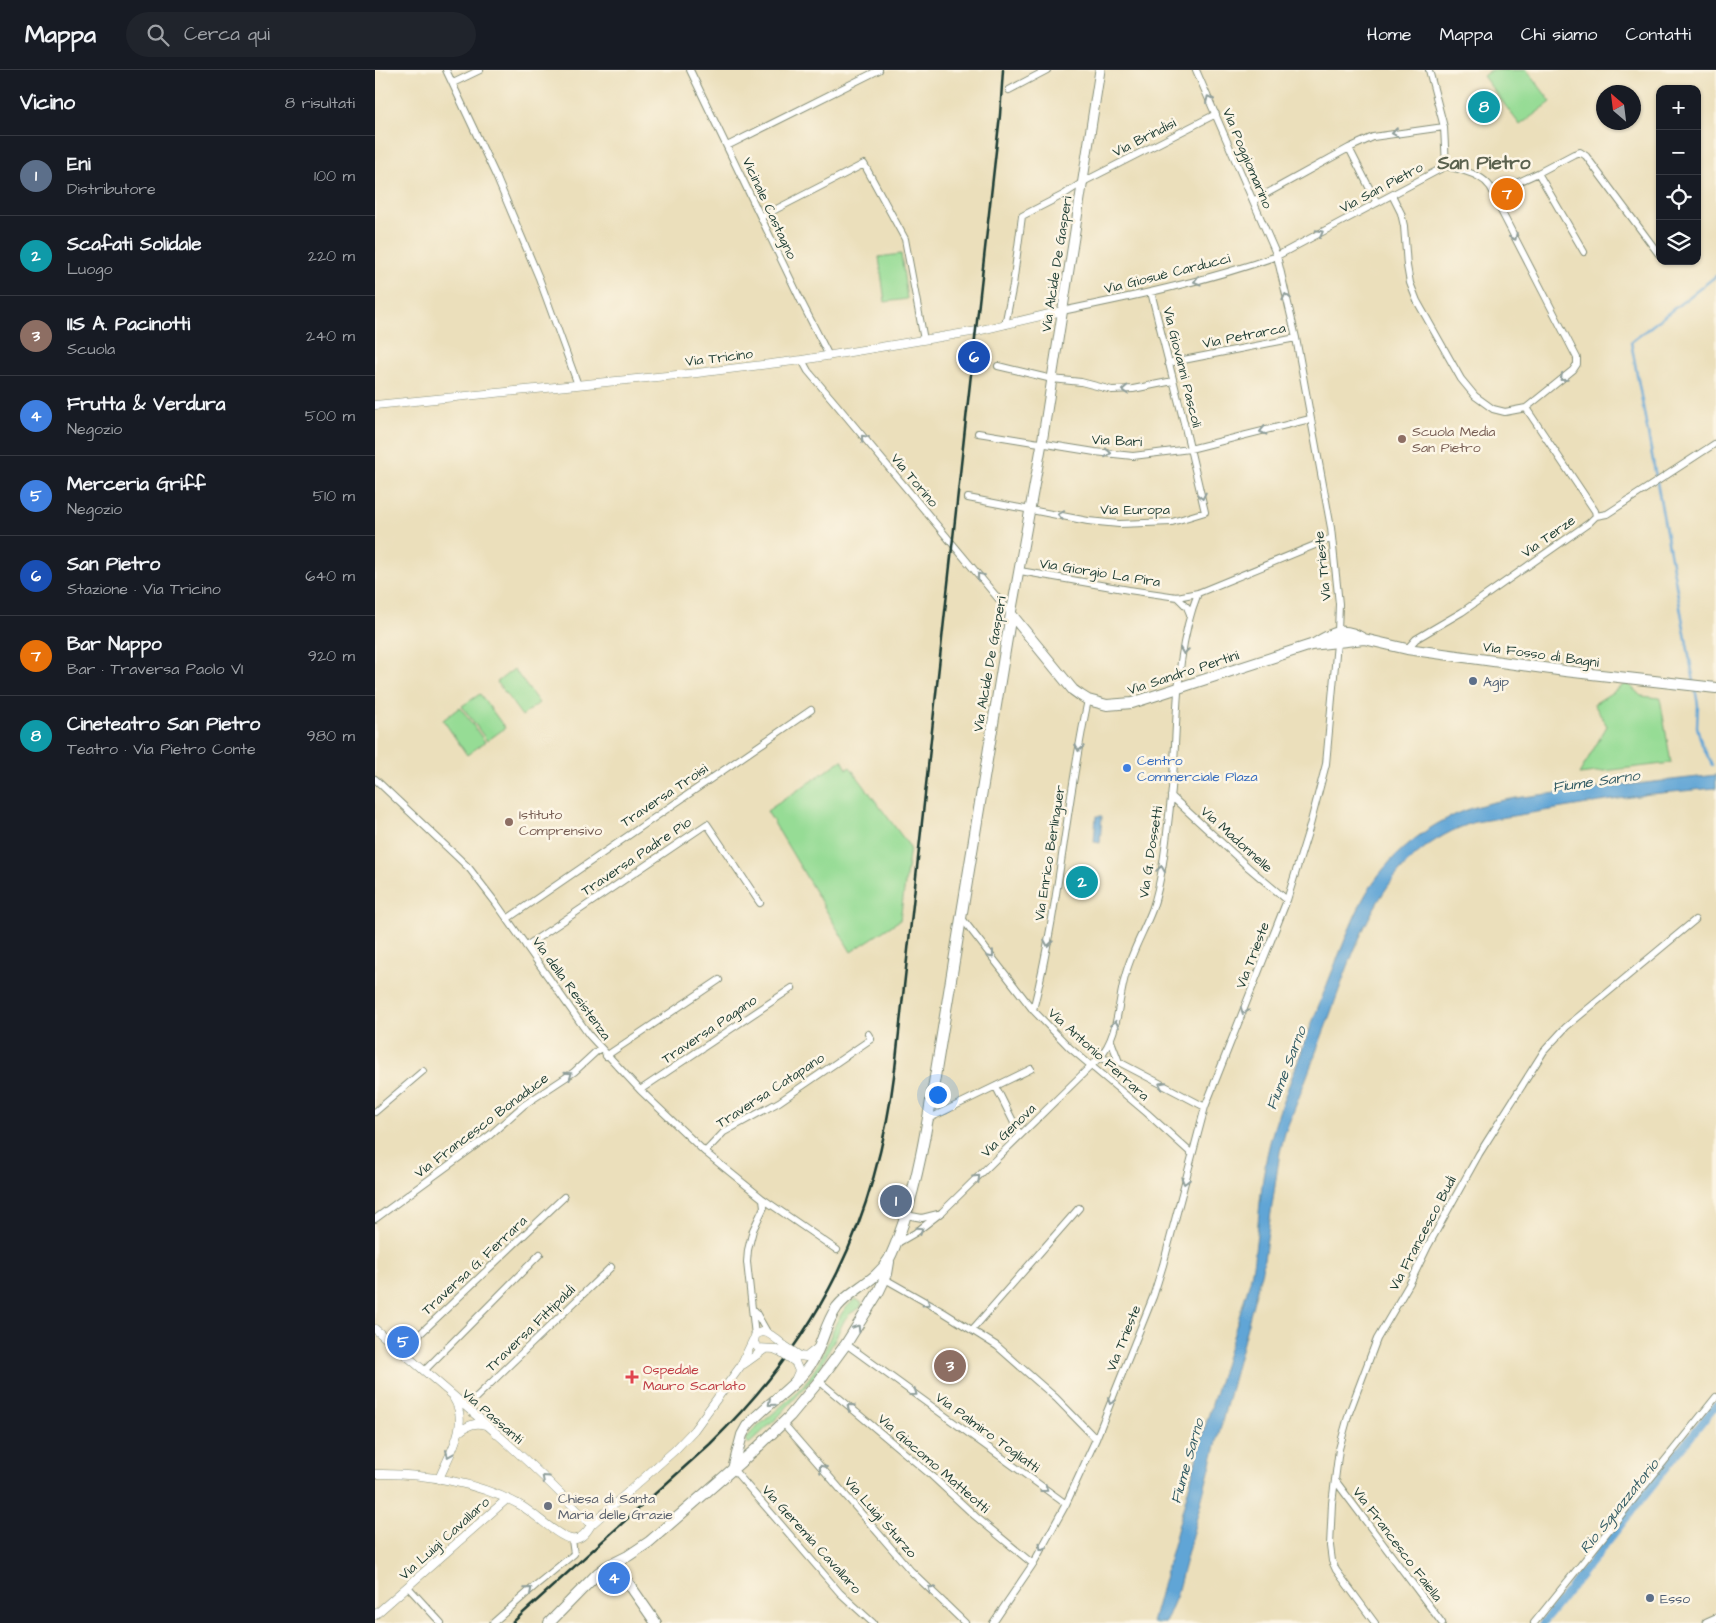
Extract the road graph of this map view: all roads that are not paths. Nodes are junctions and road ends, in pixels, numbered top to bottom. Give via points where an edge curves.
1 (446, 70) edge
2 (480, 70) edge
3 (691, 70) edge
4 (879, 70) edge
5 (1047, 70) edge
6 (1100, 70) edge
7 (1195, 70) edge
8 (1429, 70) edge
9 (453, 83) junction
10 (1009, 90) dead end
11 (1216, 114) junction
12 (1444, 127) junction
13 (727, 146) junction
14 (1349, 148) junction
15 (1447, 166) junction
16 (1538, 173) junction
17 (1083, 182) junction
18 (1495, 193) junction
19 (1392, 195) junction
20 (1253, 201) junction
21 (1377, 203) junction
22 (761, 217) junction
23 (1656, 249) edge
24 (1584, 252) dead end
25 (1277, 256) junction
26 (1151, 292) junction
27 (1062, 311) junction
28 (1005, 325) junction
29 (1296, 338) junction
30 (924, 340) junction
31 (829, 356) junction
32 (802, 360) junction
33 (1168, 363) junction
34 (999, 366) dead end
35 (1052, 379) junction
36 (1173, 380) junction
37 (578, 385) junction
38 (375, 405) edge
39 (1526, 408) junction
40 (1310, 419) junction
41 (978, 433) dead end
42 (1042, 443) junction
43 (1716, 444) edge
44 (1190, 449) junction
45 (968, 498) dead end
46 (1031, 510) junction
47 (1595, 516) junction
48 (1332, 538) junction
49 (1020, 571) junction
50 (1198, 593) junction
51 (1177, 596) junction
52 (1011, 614) junction
53 (1190, 614) junction
54 (1338, 637) junction
55 (1407, 649) junction
56 (1177, 688) junction
57 (1716, 688) edge
58 (1088, 700) junction
59 (811, 710) dead end
60 (375, 779) edge
61 (1171, 796) junction
62 (1287, 900) junction
63 (760, 903) dead end
64 (961, 917) junction
65 (507, 919) junction
66 (1695, 920) dead end
67 (526, 946) junction
68 (719, 980) dead end
69 (792, 988) dead end
70 (1033, 1010) junction
71 (869, 1034) dead end
72 (1111, 1042) junction
73 (600, 1048) junction
74 (606, 1056) junction
75 (1099, 1058) junction
76 (1119, 1062) junction
77 (1092, 1065) junction
78 (1031, 1069) dead end
79 (423, 1071) dead end
80 (995, 1087) junction
81 (639, 1090) junction
82 (1205, 1107) junction
83 (375, 1112) edge
84 (928, 1119) junction
85 (1020, 1135) junction
86 (705, 1152) junction
87 (1192, 1154) junction
88 (564, 1198) dead end
89 (763, 1199) junction
90 (1079, 1208) dead end
91 (942, 1212) junction
92 (906, 1214) junction
93 (375, 1219) edge
94 (895, 1244) junction
95 (837, 1250) dead end
96 (540, 1254) dead end
97 (889, 1258) junction
98 (611, 1267) dead end
99 (885, 1279) junction
100 (849, 1295) junction
101 (753, 1307) junction
102 (866, 1313) junction
103 (375, 1329) edge
104 (972, 1330) junction
105 (767, 1332) junction
106 (754, 1338) junction
107 (820, 1344) junction
108 (846, 1344) junction
109 (766, 1349) junction
110 (783, 1349) junction
111 (401, 1352) junction
112 (797, 1359) junction
113 (740, 1367) junction
114 (423, 1371) junction
115 (819, 1381) junction
116 (793, 1384) junction
117 (453, 1397) junction
118 (1716, 1397) edge
119 (467, 1407) junction
120 (783, 1423) junction
121 (486, 1425) junction
122 (459, 1432) junction
123 (743, 1435) junction
124 (1096, 1439) junction
125 (757, 1448) junction
126 (733, 1469) junction
127 (375, 1474) edge
128 (439, 1479) junction
129 (1335, 1480) junction
130 (507, 1499) junction
131 (1066, 1504) junction
132 (591, 1525) junction
133 (573, 1544) junction
134 (1033, 1564) junction
135 (617, 1565) junction
136 (408, 1587) junction
137 (375, 1615) edge
138 (1716, 1618) edge
139 (441, 1623) edge
140 (493, 1623) edge
141 (549, 1623) edge
142 (657, 1623) edge
143 (873, 1623) edge
144 (965, 1623) edge
145 (993, 1623) edge
146 (1375, 1623) edge
147 (1442, 1623) edge
148 (1534, 1623) edge
149 (1707, 1623) edge

1 - 9 street
2 - 9 street
3 - 13 street, Vicinale Castagno
4 - 13 street
5 - 10 street
6 - 17 main road, Via Alcide De Gasperi
11 -> 7 street, Via Poggiomarino
8 - 12 street
9 - 37 street via 535,270
11 - 17 street, Via Brindisi
11 - 20 street, Via Poggiomarino
12 -> 14 street via 1373,137
12 - 15 street
13 - 22 street, Vicinale Castagno
14 - 20 street
14 - 21 street
15 - 18 street via 1479,176
15 - 19 street, Via San Pietro
16 - 18 street
16 - 23 street via 1574,154 1584,154
16 - 24 street
17 - 27 main road, Via Alcide De Gasperi
17 - 28 street, Via Brindisi via 1022,216
18 -> 39 street via 1500,209 1577,358 1573,370
19 - 21 street, Via San Pietro
19 - 39 street via 1401,213 1407,266 1417,301 1461,380 1493,409 1505,412
20 - 25 street, Via Poggiomarino
25 -> 21 street, Via San Pietro
22 - 30 street via 864,164 905,239
22 - 31 street, Vicinale Castagno
25 -> 26 street, Via Giosuè Carducci
29 -> 25 street, Via Trieste
26 - 27 street, Via Giosuè Carducci
26 - 33 street, Via Giovanni Pascoli
27 - 28 street, Via Tricino
27 - 35 main road, Via Alcide De Gasperi
28 - 30 street, Via Tricino
29 - 33 street, Via Petrarca
29 - 40 street, Via Trieste
30 - 31 street, Via Tricino
31 - 32 street, Via Tricino
32 - 37 street, Via Tricino
52 -> 32 street, Via Torino
33 - 36 street, Via Giovanni Pascoli
34 - 35 street
36 -> 35 street via 1112,390
35 - 42 main road, Via Alcide De Gasperi
36 - 44 street, Via Giovanni Pascoli
37 - 38 street, Via Tricino
39 - 47 street, Via Terze via 1595,511
40 -> 44 street, Via Bari
40 - 48 street, Via Trieste
41 - 42 street, Via Bari
42 -> 44 street, Via Bari via 1133,456
42 - 46 main road, Via Alcide De Gasperi
43 - 47 street via 1607,514
44 -> 46 street, Via Europa via 1205,512 1173,522 1147,524 1088,521
45 - 46 street
46 - 49 main road, Via Alcide De Gasperi
47 - 55 street, Via Terze via 1462,612 1416,639
48 - 50 street, Via Giorgio La Pira
48 - 54 street, Via Trieste
49 - 51 street, Via Giorgio La Pira
49 - 52 main road, Via Alcide De Gasperi
50 - 51 street, Via Giorgio La Pira
50 - 53 street
51 - 53 street, Via Giorgio La Pira
52 - 58 main road, Via Sandro Pertini via 1073,690
52 - 64 main road, Via Alcide De Gasperi
53 -> 56 street, Via G. Dossetti
54 - 55 main road, Via Fosso di Bagni
54 - 56 main road, Via Sandro Pertini via 1331,634 1311,645
54 - 62 street, Via Trieste via 1325,764
55 - 57 main road, Via Fosso di Bagni
56 - 58 main road, Via Sandro Pertini via 1126,705
56 - 61 street, Via G. Dossetti
58 -> 70 street, Via Enrico Berlinguer via 1053,916
59 - 65 street, Traversa Troisi
60 - 65 street, Via della Resistenza via 462,861
61 - 62 street, Via Madonnelle
72 -> 61 street, Via G. Dossetti via 1126,971 1156,898
62 -> 82 street, Via Trieste
63 - 67 street, Traversa Padre Pio via 707,824
64 -> 70 street, Via Antonio Ferrara
64 - 84 main road, Via Alcide De Gasperi
65 - 67 street, Via della Resistenza
66 - 129 street, Via Francesco Budi via 1566,1027 1530,1072 1479,1154 1377,1339 1349,1412 1339,1448
67 - 73 street, Via della Resistenza
68 - 74 street
69 - 81 street, Traversa Pagano
70 - 77 street, Via Antonio Ferrara via 1070,1048
71 - 86 street, Traversa Catapano via 871,1039 779,1102 724,1132
72 - 75 street, Via G. Dossetti
72 - 76 street
73 - 74 street, Via della Resistenza
93 -> 73 street, Via Francesco Bonaduce via 490,1136 524,1105 574,1072
74 - 81 street, Via della Resistenza
75 - 76 street
75 - 77 street, Via G. Dossetti
82 -> 76 street
77 - 85 street, Via Genova
77 - 87 street, Via Antonio Ferrara
78 - 80 street
79 - 83 street
80 - 84 street
80 - 85 street
81 - 86 street, Via della Resistenza
82 - 87 street, Via Trieste
84 - 92 main road, Via Alcide De Gasperi
91 -> 85 street, Via Genova
86 - 89 street, Via della Resistenza
87 -> 124 street, Via Trieste via 1153,1297
88 - 111 street, Traversa G. Ferrara
89 - 95 street, Via della Resistenza
89 - 101 street via 764,1206 748,1250 747,1271
90 - 104 street
91 - 92 street via 922,1218
94 -> 91 street, Via Genova
92 - 94 main road, Via Alcide De Gasperi
94 - 97 main road, Via Alcide De Gasperi
96 - 114 street
97 - 99 main road, Via Alcide De Gasperi
97 - 100 main road, Via Alcide De Gasperi via 878,1274
98 - 119 street, Traversa Fittipaldi
99 - 102 main road, Via Alcide De Gasperi
99 -> 104 street
100 - 102 main road via 865,1295
100 - 107 main road, Via Alcide De Gasperi via 830,1319
101 - 105 street
101 - 106 street
108 -> 102 main road, Via Alcide De Gasperi
103 - 111 street, Via Passanti
104 - 124 street via 997,1346
105 - 106 street via 759,1332
105 - 110 street
106 - 109 street via 758,1348
106 - 113 street
107 - 112 street via 810,1355
107 - 116 main road, Via Alcide De Gasperi via 804,1373
108 - 115 main road, Via Alcide De Gasperi
108 -> 131 street, Via Palmiro Togliatti
109 - 110 street
109 - 113 street
110 - 112 street, bridge
111 - 114 street, Via Passanti
112 - 116 street via 799,1371
113 - 132 street via 685,1440
114 - 117 street, Via Passanti
115 - 120 main road, Via Alcide De Gasperi
134 -> 115 street, Via Giacomo Matteotti
116 -> 123 main road, Via Alcide De Gasperi via 754,1419
117 - 119 street, Via Passanti
117 - 122 street via 460,1411
118 - 148 street
119 - 121 street, Via Passanti
120 - 125 main road, Via Alcide De Gasperi
144 -> 120 street, Via Luigi Sturzo via 911,1571
121 - 122 street via 471,1424
132 -> 121 street, Via Passanti via 557,1489
122 -> 128 street
123 - 125 main road via 745,1448
123 - 126 main road, Via Alcide De Gasperi
124 - 131 street, Via Trieste
125 - 126 main road, Via Alcide De Gasperi
126 - 135 main road, Via Alcide De Gasperi via 649,1542
126 - 143 street, Via Geremia Cavallaro via 840,1593
127 - 128 street
128 - 130 street
129 - 146 street, Via Francesco Budi via 1331,1524 1333,1561 1340,1576
129 - 147 street, Via Francesco Faiella
130 - 133 street
130 - 136 street, Via Luigi Cavallaro
131 -> 134 street, Via Trieste
132 - 133 street
140 -> 133 street via 574,1554
134 - 145 street, Via Trieste
135 - 141 main road, Via Alcide De Gasperi via 589,1585
135 - 142 main road
136 - 137 street, Via Luigi Cavallaro
136 - 139 street
138 - 149 main road

